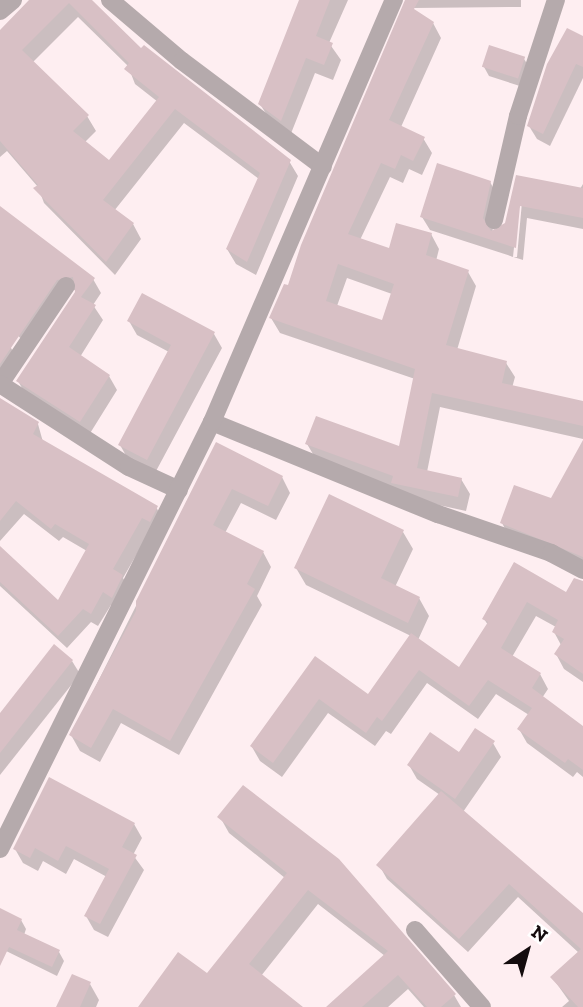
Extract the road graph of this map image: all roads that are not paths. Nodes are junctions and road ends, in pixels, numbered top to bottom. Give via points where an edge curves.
1 (13, 0) edge
2 (110, 0) edge
3 (394, 0) edge
4 (556, 0) edge
5 (0, 10) edge
6 (323, 167) junction
7 (494, 220) dead end
8 (66, 286) dead end
9 (212, 422) junction
10 (179, 490) junction
11 (583, 570) edge
12 (0, 849) edge
13 (415, 930) dead end
14 (482, 1007) edge

1 - 5 street
2 - 6 street via 202,77
3 - 6 street
4 - 7 street via 518,116
6 - 9 street
8 - 10 street via 0,384 129,467
9 - 10 street
9 - 11 street via 438,514 551,553
10 - 12 street
13 - 14 street

